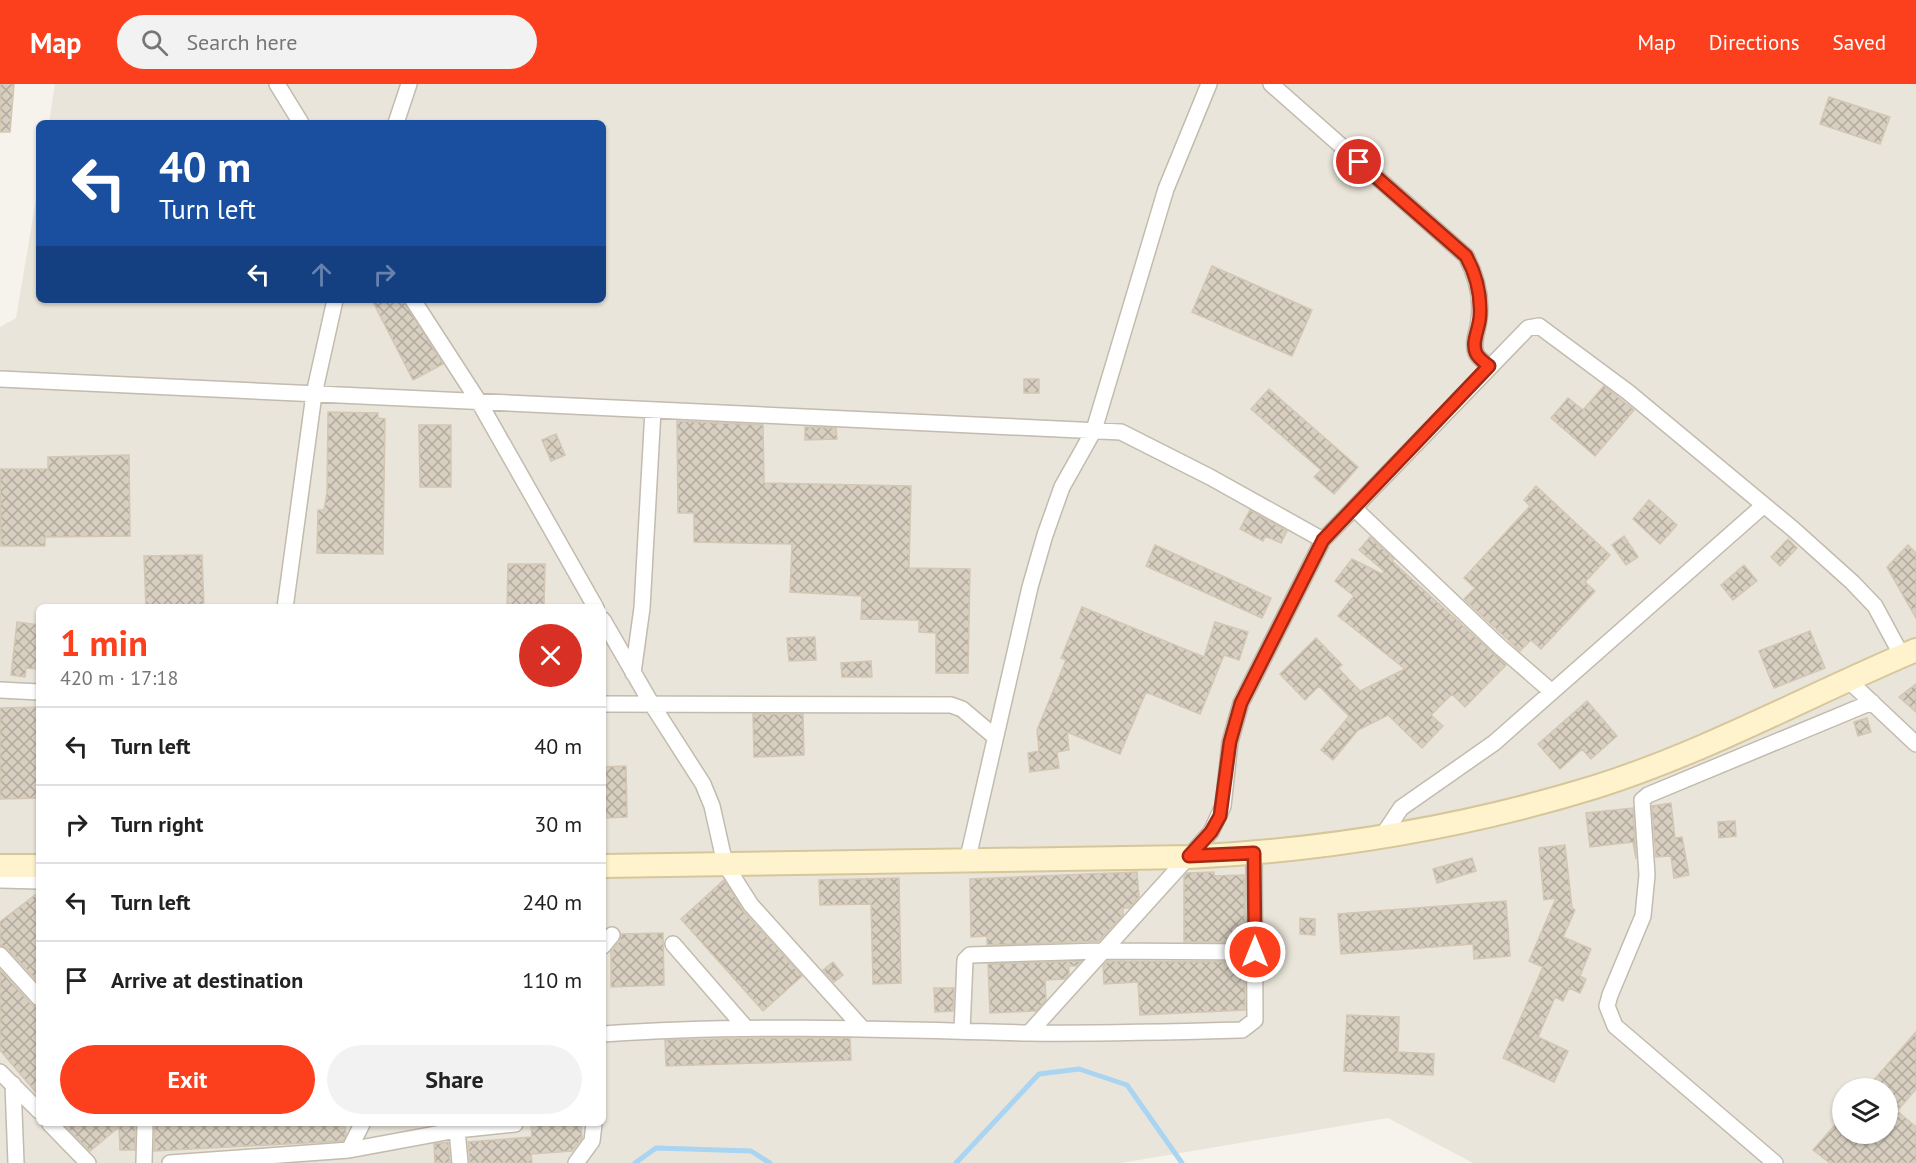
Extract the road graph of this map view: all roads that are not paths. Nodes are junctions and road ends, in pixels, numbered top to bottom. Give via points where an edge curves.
1 (277, 84) edge
2 (410, 84) edge
3 (1209, 84) edge
4 (1271, 84) edge
5 (299, 120) edge
6 (397, 120) edge
7 (334, 303) edge
8 (415, 303) edge
9 (1489, 366) junction
10 (0, 379) edge
11 (314, 394) junction
12 (479, 402) junction
13 (653, 410) junction
14 (1094, 430) junction
15 (1764, 505) junction
16 (1354, 508) junction
17 (1323, 540) junction
18 (286, 604) edge
19 (594, 604) edge
20 (606, 625) edge
21 (1909, 653) edge
22 (633, 673) junction
23 (1847, 679) junction
24 (0, 690) edge
25 (36, 692) edge
26 (1552, 692) junction
27 (1872, 702) junction
28 (651, 703) junction
29 (606, 704) edge
30 (994, 736) junction
31 (1916, 744) edge
32 (1381, 838) junction
33 (1254, 853) junction
34 (1189, 856) junction
35 (967, 862) junction
36 (725, 864) junction
37 (0, 866) edge
38 (36, 866) edge
39 (606, 866) edge
40 (0, 880) edge
41 (36, 881) edge
42 (673, 944) dead end
43 (1101, 951) junction
44 (1255, 952) junction
45 (0, 955) edge
46 (36, 995) edge
47 (861, 1027) junction
48 (746, 1028) junction
49 (962, 1030) junction
50 (1029, 1033) junction
51 (606, 1034) edge
52 (0, 1072) edge
53 (13, 1084) junction
54 (36, 1108) edge
55 (52, 1126) edge
56 (145, 1126) edge
57 (361, 1126) edge
58 (496, 1126) edge
59 (594, 1126) edge
60 (457, 1130) junction
61 (349, 1150) junction
62 (16, 1163) edge
63 (87, 1163) edge
64 (144, 1163) edge
65 (170, 1163) edge
66 (177, 1163) edge
67 (460, 1163) edge
68 (576, 1163) edge
69 (1775, 1163) edge

1 - 5 street
2 - 6 street
3 - 14 street via 1166,189
4 - 9 street via 1466,256 1479,291 1476,354
7 - 11 street
8 - 12 street
9 - 15 street via 1522,332 1539,326 1628,392
9 - 16 street
10 - 11 street
11 - 12 street
11 - 18 street
12 - 13 street
12 - 19 street
13 - 14 street
13 - 22 street via 642,608
14 - 17 street via 1120,432
14 - 30 street via 1062,487 1045,535
15 - 21 street via 1875,606
15 - 26 street
16 - 17 street
16 - 26 street
17 - 34 street via 1241,703 1230,742 1220,816
20 - 22 street
21 - 23 main road
22 - 28 street
23 - 27 street
23 - 32 main road via 1731,735 1596,787 1473,821
24 - 25 street
26 - 32 street via 1494,743 1401,808
27 - 31 street
27 - 69 street via 1642,800 1647,875 1643,916 1610,995 1609,1014 1615,1026
28 - 29 street
28 - 30 street via 951,705 962,709
28 - 36 street via 703,784
30 - 35 street
32 - 33 main road
33 - 34 main road
33 - 44 street
34 - 35 main road
34 - 43 street
35 - 36 main road
36 - 39 main road
36 - 47 street via 751,905
37 - 38 main road
40 - 41 street
42 - 48 street
43 - 44 street
43 - 49 street via 970,955 965,960
43 - 50 street
44 - 50 street via 1255,1020 1242,1030
45 - 46 street
47 - 48 street
47 - 49 street
48 - 51 street
49 - 50 street
52 - 53 street
53 - 54 street
53 - 62 street
55 - 63 street
56 - 64 street
57 - 61 street
58 - 60 street
59 - 68 street via 592,1141
60 - 61 street
60 - 67 street
61 - 66 street
65 - 66 street

